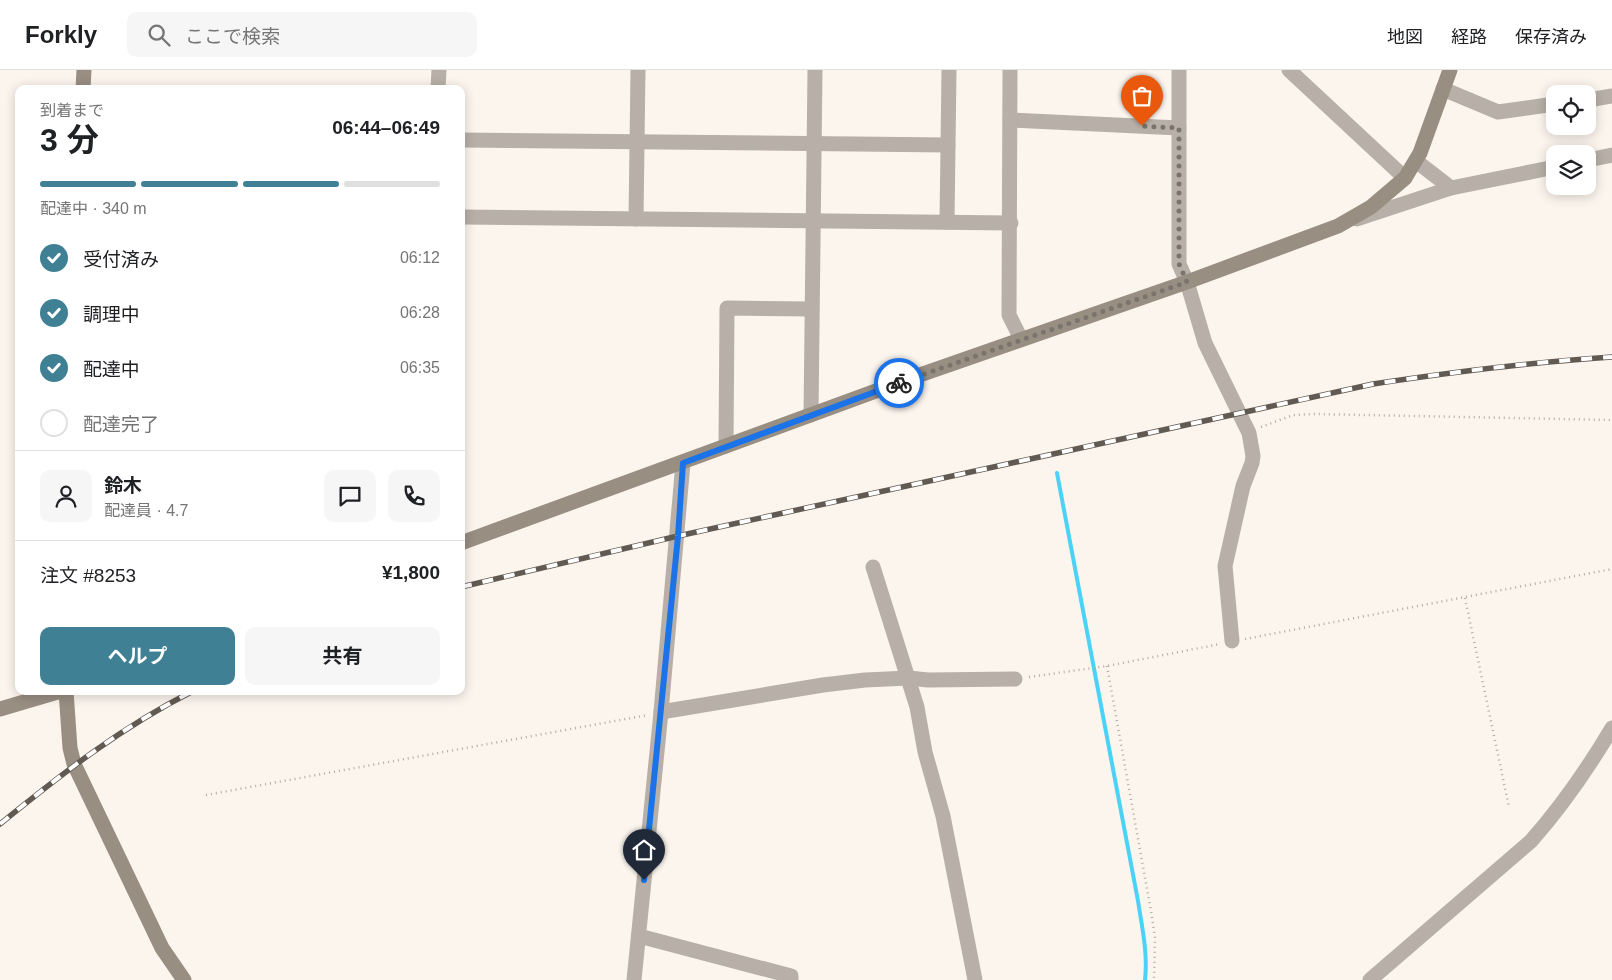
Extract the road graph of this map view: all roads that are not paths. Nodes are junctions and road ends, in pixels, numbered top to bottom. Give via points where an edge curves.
1 (84, 70) edge
2 (438, 70) edge
3 (638, 70) edge
4 (815, 70) edge
5 (949, 70) edge
6 (1010, 70) edge
7 (1179, 70) edge
8 (1289, 70) edge
9 (1450, 70) edge
10 (84, 85) edge
11 (438, 85) edge
12 (1444, 89) junction
13 (1612, 96) edge
14 (1596, 99) edge
15 (1546, 105) edge
16 (1010, 120) junction
17 (1179, 128) junction
18 (465, 140) edge
19 (637, 142) junction
20 (814, 144) junction
21 (948, 145) junction
22 (1612, 155) edge
23 (1596, 158) edge
24 (1416, 161) junction
25 (1546, 169) edge
26 (1405, 178) junction
27 (1451, 188) junction
28 (465, 217) edge
29 (636, 219) junction
30 (813, 221) junction
31 (947, 222) junction
32 (1011, 223) junction
33 (1338, 226) junction
34 (1187, 282) junction
35 (812, 309) junction
36 (1021, 339) junction
37 (811, 415) junction
38 (726, 446) junction
39 (683, 463) junction
40 (465, 542) edge
41 (873, 567) dead end
42 (1232, 642) road end
43 (909, 678) junction
44 (1015, 679) road end
45 (47, 695) edge
46 (66, 695) edge
47 (0, 709) edge
48 (661, 712) junction
49 (1612, 728) edge
50 (639, 936) junction
51 (184, 980) edge
52 (634, 980) edge
53 (790, 980) edge
54 (975, 980) edge
55 (1370, 980) edge

1 - 10 street
2 - 11 street
3 - 19 street
4 - 20 street
5 - 21 street
6 - 16 street
7 - 17 street
8 - 26 street
9 - 12 street
12 - 15 street via 1498,112
12 - 24 street
13 - 14 street
16 - 17 street
16 - 32 street
17 - 34 street via 1179,264
18 - 19 street
19 - 20 street
19 - 29 street
20 - 21 street
20 - 30 street
21 - 31 street
22 - 23 street
24 - 26 street
24 - 27 street
25 - 27 street
26 - 33 street via 1371,207
27 - 33 street
28 - 29 street
29 - 30 street
30 - 31 street
30 - 35 street
31 - 32 street
32 - 36 street via 1009,315
33 - 34 street
34 - 36 street
34 - 42 street via 1205,342 1249,433 1252,463 1243,486 1225,566
35 - 37 street
35 - 38 street via 727,308
36 - 37 street
37 - 38 street
38 - 39 street
39 - 40 street
39 - 48 street
41 - 43 street
43 - 44 street
43 - 48 street via 823,685
43 - 54 street via 943,816
45 - 47 street
46 - 51 street via 74,764 162,948
48 - 50 street
49 - 55 street via 1580,781 1530,841
50 - 52 street
50 - 53 street via 791,976

